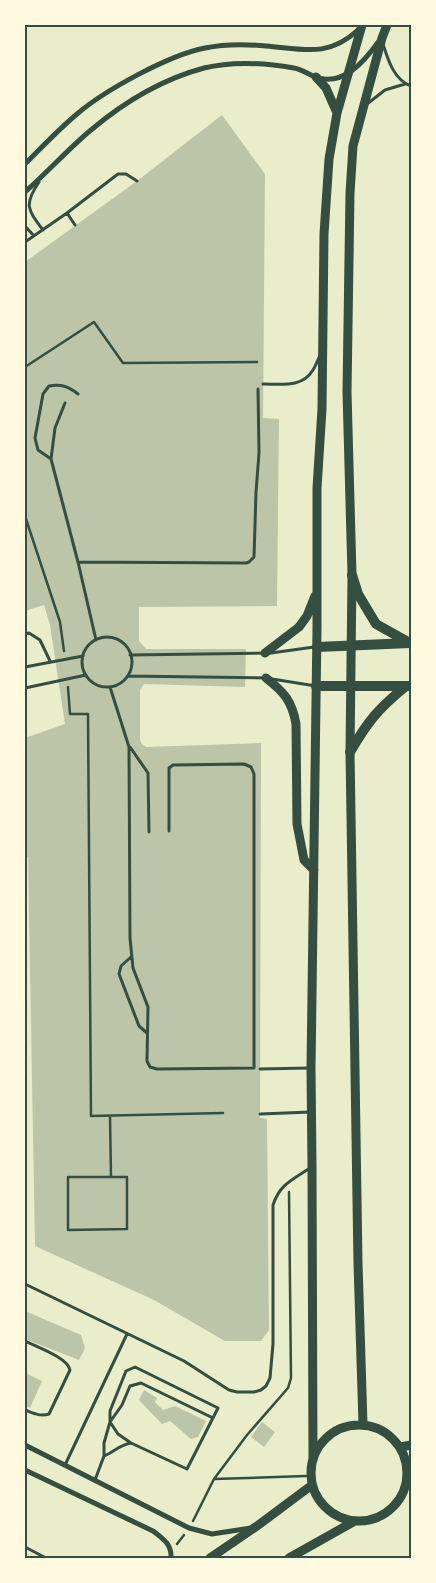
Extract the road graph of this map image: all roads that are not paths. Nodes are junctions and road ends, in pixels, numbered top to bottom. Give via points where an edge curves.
1 (387, 25) edge
2 (361, 27) edge
3 (382, 36) junction
4 (347, 75) junction
5 (316, 77) junction
6 (405, 84) junction
7 (411, 86) edge
8 (363, 107) junction
9 (337, 113) junction
10 (25, 164) edge
11 (42, 177) junction
12 (137, 181) dead end
13 (25, 192) edge
14 (67, 214) junction
15 (75, 225) dead end
16 (25, 226) edge
17 (43, 230) junction
18 (34, 236) junction
19 (25, 242) edge
20 (323, 350) junction
21 (263, 384) dead end
22 (258, 389) dead end
23 (78, 394) dead end
24 (66, 403) dead end
25 (51, 459) junction
26 (78, 562) junction
27 (352, 574) junction
28 (317, 591) junction
29 (25, 634) edge
30 (96, 640) junction
31 (410, 643) edge
32 (351, 646) junction
33 (317, 647) junction
34 (265, 653) junction
35 (130, 655) junction
36 (83, 656) junction
37 (50, 661) junction
38 (25, 667) edge
39 (86, 675) junction
40 (128, 676) junction
41 (266, 678) junction
42 (316, 686) junction
43 (351, 686) junction
44 (408, 686) edge
45 (110, 687) junction
46 (25, 688) edge
47 (129, 746) junction
48 (350, 752) junction
49 (169, 831) dead end
50 (148, 832) dead end
51 (314, 870) junction
52 (132, 956) junction
53 (147, 1034) junction
54 (310, 1068) junction
55 (260, 1069) dead end
56 (311, 1112) junction
57 (260, 1114) dead end
58 (312, 1166) junction
59 (25, 1284) edge
60 (127, 1334) junction
61 (26, 1341) edge
62 (25, 1410) edge
63 (213, 1418) junction
64 (110, 1422) junction
65 (363, 1424) junction
66 (131, 1443) junction
67 (25, 1444) edge
68 (411, 1445) edge
69 (401, 1447) junction
70 (104, 1456) junction
71 (313, 1458) junction
72 (65, 1465) junction
73 (25, 1470) edge
74 (95, 1480) junction
75 (311, 1481) junction
76 (408, 1491) edge
77 (353, 1522) junction
78 (257, 1526) junction
79 (25, 1547) edge
80 (171, 1555) edge
81 (46, 1558) edge
82 (210, 1558) edge
83 (290, 1558) edge

1 - 3 street
2 - 4 street
2 - 10 street via 348,40 318,50 231,45 204,48 164,62 117,86 77,113
3 - 4 street
3 - 6 lane via 390,65
3 - 8 street
4 - 5 street via 335,79
4 - 9 street
5 - 9 street via 326,88
5 - 11 street via 297,68 240,64 205,68 177,77 130,102 91,130
6 - 7 lane
6 - 8 lane via 385,90
8 - 27 street via 353,146 350,193 347,392
9 - 20 street via 329,159 324,234
11 - 13 street
11 - 17 lane via 28,199 29,211
12 - 14 lane via 126,174 118,174
14 - 15 lane
14 - 17 lane
16 - 18 lane
17 - 18 lane
18 - 19 lane
20 - 21 lane via 313,370 303,380 294,384
20 - 28 street
22 - 26 lane via 259,453 255,553 252,560 246,563
23 - 25 lane via 70,387 58,385 49,386 43,394 35,438 38,450
24 - 25 lane via 55,428
25 - 26 lane
26 - 30 lane
27 - 31 main road via 358,594 376,624
27 - 32 street
28 - 33 street
28 - 34 street via 308,616 299,627
29 - 37 lane via 29,632 40,640
30 - 35 lane via 117,640
30 - 36 lane
31 - 32 main road
32 - 33 main road
32 - 43 street
33 - 34 lane
33 - 42 street
34 - 35 lane
35 - 40 lane
36 - 37 lane
36 - 39 lane
37 - 38 lane
39 - 45 lane via 97,685
39 - 46 lane
40 - 41 lane
40 - 45 lane
41 - 42 lane
41 - 51 street via 288,698 295,715 297,824 304,860
42 - 43 main road
42 - 51 street
43 - 44 main road
43 - 48 street
44 - 48 main road via 374,715
45 - 47 lane
47 - 50 lane via 148,774
47 - 52 lane
48 - 65 street
49 - 53 lane via 168,768 173,765 235,764 248,765 253,770 254,1068 153,1068 147,1061
51 - 54 street
52 - 53 lane via 133,968 148,1007
52 - 53 lane via 121,966 119,974 138,1026
54 - 55 lane
54 - 56 street
56 - 57 lane
56 - 58 street
58 - 60 lane via 283,1186 273,1205 273,1344 270,1378 266,1386 245,1393 229,1390 184,1361
58 - 71 street
59 - 60 lane
60 - 72 lane
61 - 62 lane via 65,1361 70,1370 49,1414 44,1416
63 - 64 lane via 141,1383 130,1386
63 - 64 lane via 218,1408 136,1367 126,1371 110,1411
63 - 66 lane via 187,1469
64 - 66 lane via 118,1434
64 - 70 lane
65 - 69 street via 383,1431
65 - 71 street via 337,1430 321,1444
66 - 70 lane
67 - 72 street
68 - 69 street
69 - 76 street via 407,1468
70 - 74 lane
71 - 75 street
72 - 74 street
73 - 80 street via 153,1531 167,1542
74 - 78 street via 189,1528 212,1534
75 - 77 street via 319,1500 328,1510
75 - 78 street
76 - 77 street via 385,1513
77 - 83 street
78 - 82 street
79 - 81 lane

